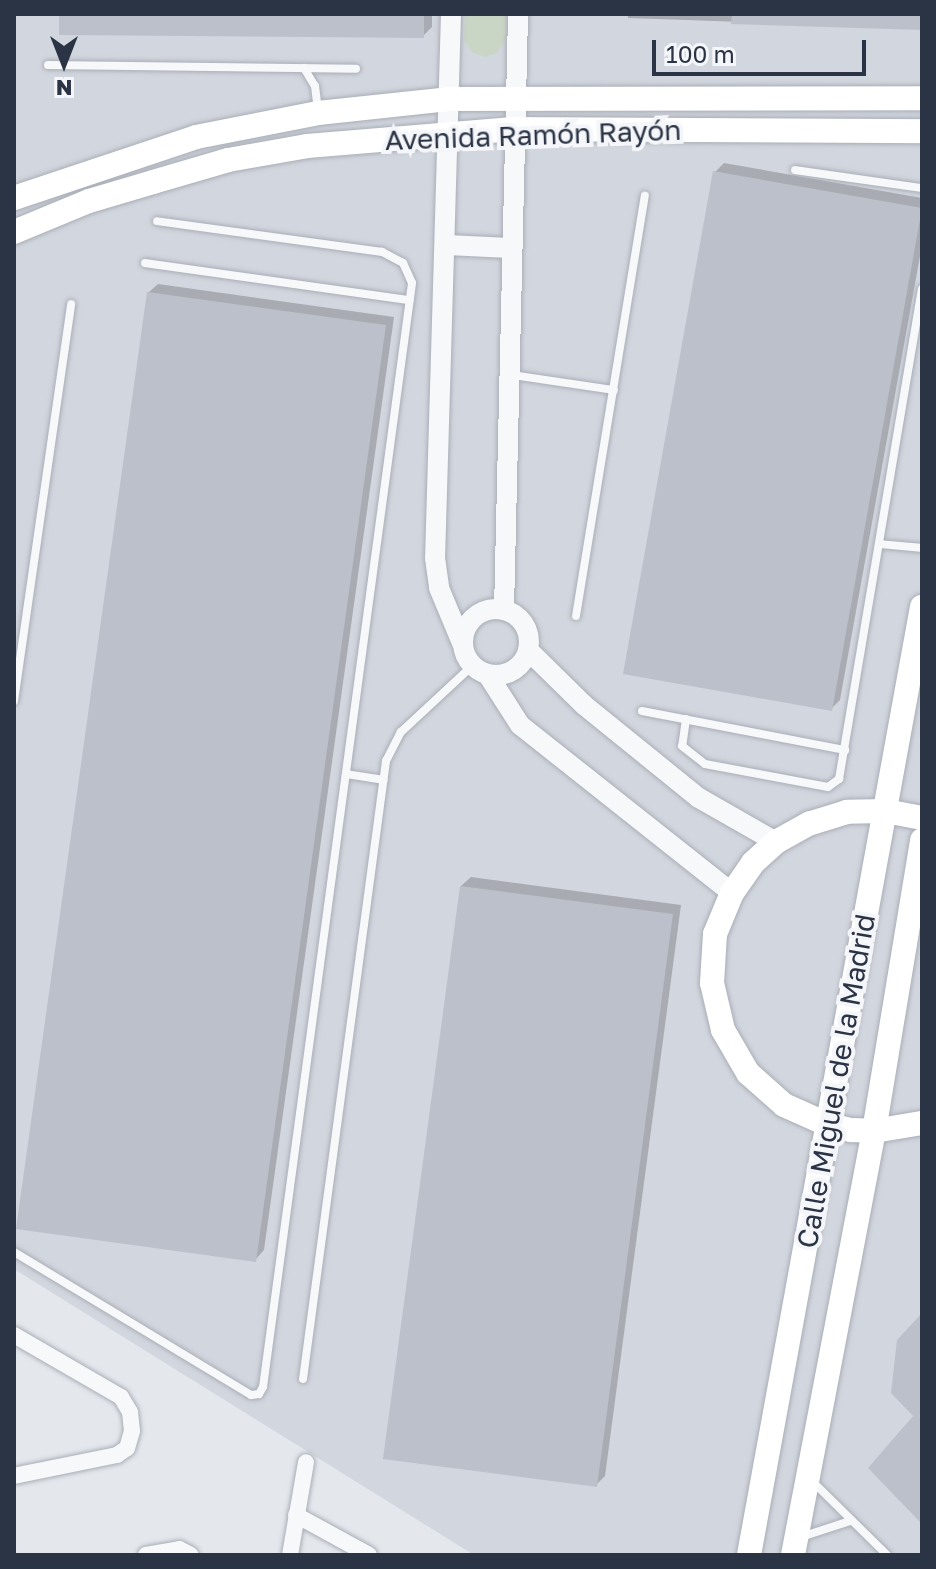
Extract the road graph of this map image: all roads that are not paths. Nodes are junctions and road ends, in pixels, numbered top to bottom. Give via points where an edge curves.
1 (451, 14) edge
2 (518, 14) edge
3 (48, 65) dead end
4 (304, 68) junction
5 (356, 69) dead end
6 (515, 98) junction
7 (922, 98) edge
8 (448, 99) junction
9 (318, 113) junction
10 (513, 129) junction
11 (447, 132) junction
12 (920, 132) edge
13 (795, 170) dead end
14 (922, 188) edge
15 (645, 196) dead end
16 (14, 198) edge
17 (157, 221) dead end
18 (14, 232) edge
19 (446, 245) junction
20 (511, 248) junction
21 (145, 263) dead end
22 (922, 289) edge
23 (409, 300) junction
24 (71, 304) dead end
25 (508, 375) junction
26 (614, 390) junction
27 (879, 544) junction
28 (922, 548) edge
29 (922, 607) edge
30 (504, 610) junction
31 (576, 616) dead end
32 (462, 643) junction
33 (528, 650) junction
34 (480, 671) junction
35 (14, 701) edge
36 (642, 711) dead end
37 (686, 719) junction
38 (845, 750) junction
39 (346, 774) junction
40 (384, 780) junction
41 (886, 811) junction
42 (922, 818) edge
43 (922, 840) edge
44 (776, 842) junction
45 (732, 893) junction
46 (922, 1123) edge
47 (829, 1125) junction
48 (874, 1131) junction
49 (14, 1252) edge
50 (14, 1335) edge
51 (303, 1379) dead end
52 (306, 1462) dead end
53 (18, 1472) edge
54 (808, 1477) junction
55 (296, 1515) junction
56 (850, 1521) junction
57 (795, 1547) edge
58 (366, 1554) edge
59 (146, 1555) edge
60 (191, 1555) edge
61 (290, 1555) edge
62 (749, 1555) edge
63 (887, 1555) edge

1 - 8 street
2 - 6 street
3 - 4 lane
4 - 5 lane
4 - 9 lane via 315,86
6 - 7 main road, Avenida Ramón Rayón
6 - 8 main road, Avenida Ramón Rayón
6 - 10 street
8 - 9 main road, Avenida Ramón Rayón
8 - 11 street
9 - 16 main road, Avenida Ramón Rayón via 196,137
10 - 11 main road, Avenida Ramón Rayón
10 - 12 main road, Avenida Ramón Rayón
10 - 20 street
11 - 18 main road, Avenida Ramón Rayón via 228,160 89,201
11 - 19 street
13 - 14 lane
15 - 26 lane
17 - 23 lane via 395,256 409,271
19 - 20 street
19 - 32 street via 436,572
20 - 25 street
21 - 23 lane
22 - 27 lane
23 - 39 lane
24 - 35 lane
25 - 26 lane
25 - 30 street
26 - 31 lane
27 - 28 lane
27 - 38 lane
29 - 41 main road, Calle Miguel de la Madrid
30 - 32 street via 478,614 466,626
30 - 33 street via 524,625
32 - 34 street
33 - 34 street via 513,671
33 - 44 street via 584,705 699,798
34 - 40 lane via 401,732 386,761
34 - 45 street via 520,725
36 - 37 lane
37 - 38 lane
37 - 38 lane via 684,749 705,764 725,768 828,787 839,779
39 - 40 lane
39 - 49 lane via 259,1394 251,1395
40 - 51 lane
41 - 42 main road
41 - 44 main road via 847,812 810,823
41 - 47 main road, Calle Miguel de la Madrid
43 - 48 main road, Calle Miguel de la Madrid
44 - 45 main road
45 - 47 main road via 715,934 712,983 723,1030 748,1073 784,1105
46 - 48 main road
47 - 48 main road
47 - 62 main road, Calle Miguel de la Madrid
48 - 54 main road, Calle Miguel de la Madrid
50 - 53 street via 121,1397 132,1421 131,1439 123,1452
52 - 55 street
54 - 56 lane
54 - 57 main road, Calle Miguel de la Madrid
55 - 58 street
55 - 61 street
56 - 57 lane
56 - 63 lane
59 - 60 street via 179,1549

